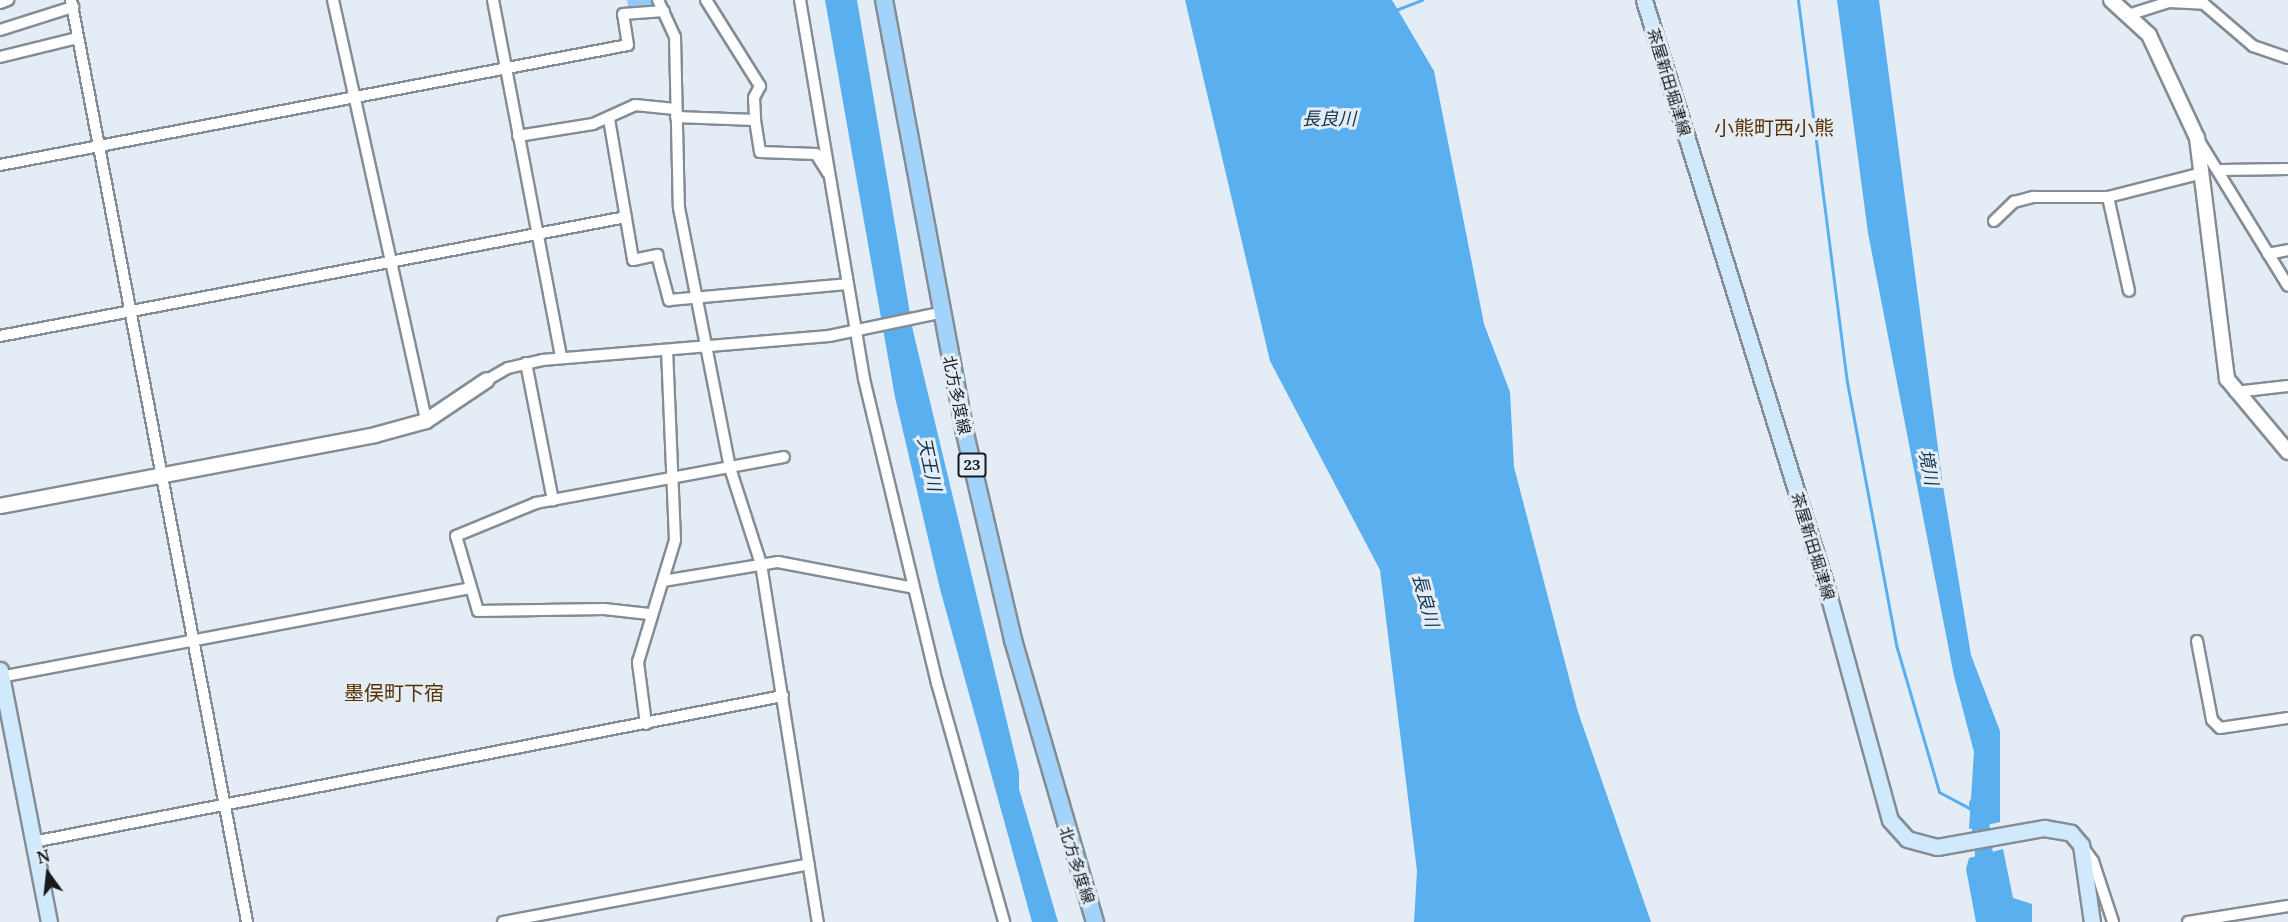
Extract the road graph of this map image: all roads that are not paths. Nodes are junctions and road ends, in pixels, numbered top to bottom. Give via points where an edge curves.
1 (8, 0) edge
2 (333, 0) edge
3 (493, 0) edge
4 (658, 0) edge
5 (706, 0) edge
6 (800, 0) edge
7 (884, 0) edge
8 (1644, 0) edge
9 (2111, 0) edge
10 (2220, 0) edge
11 (0, 3) edge
12 (2142, 3) edge
13 (72, 4) edge
14 (664, 11) junction
15 (2128, 15) junction
16 (2219, 15) junction
17 (0, 30) edge
18 (77, 38) junction
19 (0, 57) edge
20 (2288, 58) edge
21 (507, 69) junction
22 (354, 98) junction
23 (676, 113) junction
24 (609, 119) junction
25 (755, 120) junction
26 (518, 136) junction
27 (2198, 138) junction
28 (98, 146) junction
29 (0, 165) edge
30 (2288, 169) edge
31 (2221, 170) junction
32 (2202, 173) junction
33 (832, 176) junction
34 (2108, 197) junction
35 (626, 217) junction
36 (1994, 221) dead end
37 (534, 234) junction
38 (2288, 250) edge
39 (2268, 254) junction
40 (389, 262) junction
41 (847, 284) junction
42 (2288, 286) edge
43 (2129, 291) dead end
44 (699, 296) junction
45 (129, 311) junction
46 (933, 315) junction
47 (860, 331) junction
48 (0, 336) edge
49 (708, 345) junction
50 (667, 350) junction
51 (561, 358) junction
52 (526, 363) junction
53 (487, 380) joint
54 (2288, 386) edge
55 (2235, 392) junction
56 (426, 420) junction
57 (2288, 452) edge
58 (784, 457) dead end
59 (730, 468) junction
60 (160, 477) junction
61 (674, 479) junction
62 (553, 500) junction
63 (0, 506) edge
64 (761, 564) junction
65 (663, 581) junction
66 (471, 588) junction
67 (915, 588) junction
68 (649, 614) junction
69 (193, 641) junction
70 (2197, 641) dead end
71 (0, 675) edge
72 (783, 696) junction
73 (2288, 718) edge
74 (645, 724) junction
75 (224, 805) junction
76 (33, 842) junction
77 (2081, 845) junction
78 (809, 864) junction
79 (2288, 906) edge
80 (49, 922) edge
81 (247, 922) edge
82 (503, 922) edge
83 (818, 922) edge
84 (1004, 922) edge
85 (1095, 922) edge
86 (2092, 922) edge
87 (2113, 922) edge
88 (2188, 922) edge

1 - 11 street
2 - 22 street
3 - 21 street
4 - 14 street
5 - 25 street via 760,86
6 - 33 street
7 - 46 main road, 北方多度線 / 23
8 - 77 main road, 茶屋新田堀津線 via 1827,590 1886,810 1894,826 1917,844 1957,844 2058,827
9 - 15 street
10 - 16 street
12 - 15 street
12 - 16 street via 2204,4
13 - 17 street
13 - 18 street
14 - 21 street via 623,14 628,45
14 - 23 street via 675,37
15 - 27 street via 2149,35
16 - 20 street via 2253,46
18 - 19 street
18 - 28 street
21 - 22 street
21 - 26 street
22 - 28 street
22 - 40 street
23 - 24 street via 635,105
23 - 25 street
23 - 44 street via 675,171
24 - 26 street
24 - 35 street
25 - 33 street via 760,152 816,154
26 - 37 street
27 - 31 street
27 - 32 street
28 - 29 street
28 - 45 street
30 - 31 street
31 - 39 street
32 - 34 street
32 - 55 street via 2223,363
33 - 41 street
34 - 36 street via 2033,197 2014,202
34 - 43 street
35 - 37 street
35 - 44 street via 633,260 657,255 669,300
37 - 40 street
37 - 51 street
38 - 39 street
39 - 42 street
40 - 45 street
40 - 56 street
41 - 44 street
41 - 47 street
44 - 49 street
45 - 48 street
45 - 60 street
46 - 47 street
46 - 85 main road, 北方多度線 / 23 via 1013,640
47 - 49 street
47 - 67 street
49 - 50 street
49 - 59 street
50 - 51 street
50 - 61 street
51 - 52 street
52 - 53 street
52 - 62 street
53 - 56 street
54 - 55 street
55 - 57 street
56 - 60 street
58 - 59 street
59 - 61 street
59 - 64 street
60 - 63 street
60 - 69 street
61 - 62 street
61 - 65 street via 675,540
62 - 66 street via 459,531
64 - 65 street
64 - 67 street via 778,562
64 - 72 street
65 - 68 street
66 - 68 street via 478,611 604,609
66 - 69 street
67 - 84 street
68 - 74 street via 637,675
69 - 71 street
69 - 75 street
70 - 73 street via 2212,720 2220,729
71 - 76 main road
72 - 74 street
72 - 78 street
74 - 75 street
75 - 76 street
75 - 81 street
76 - 80 main road
77 - 86 main road
77 - 87 street via 2093,861
78 - 82 street
78 - 83 street
79 - 88 street

